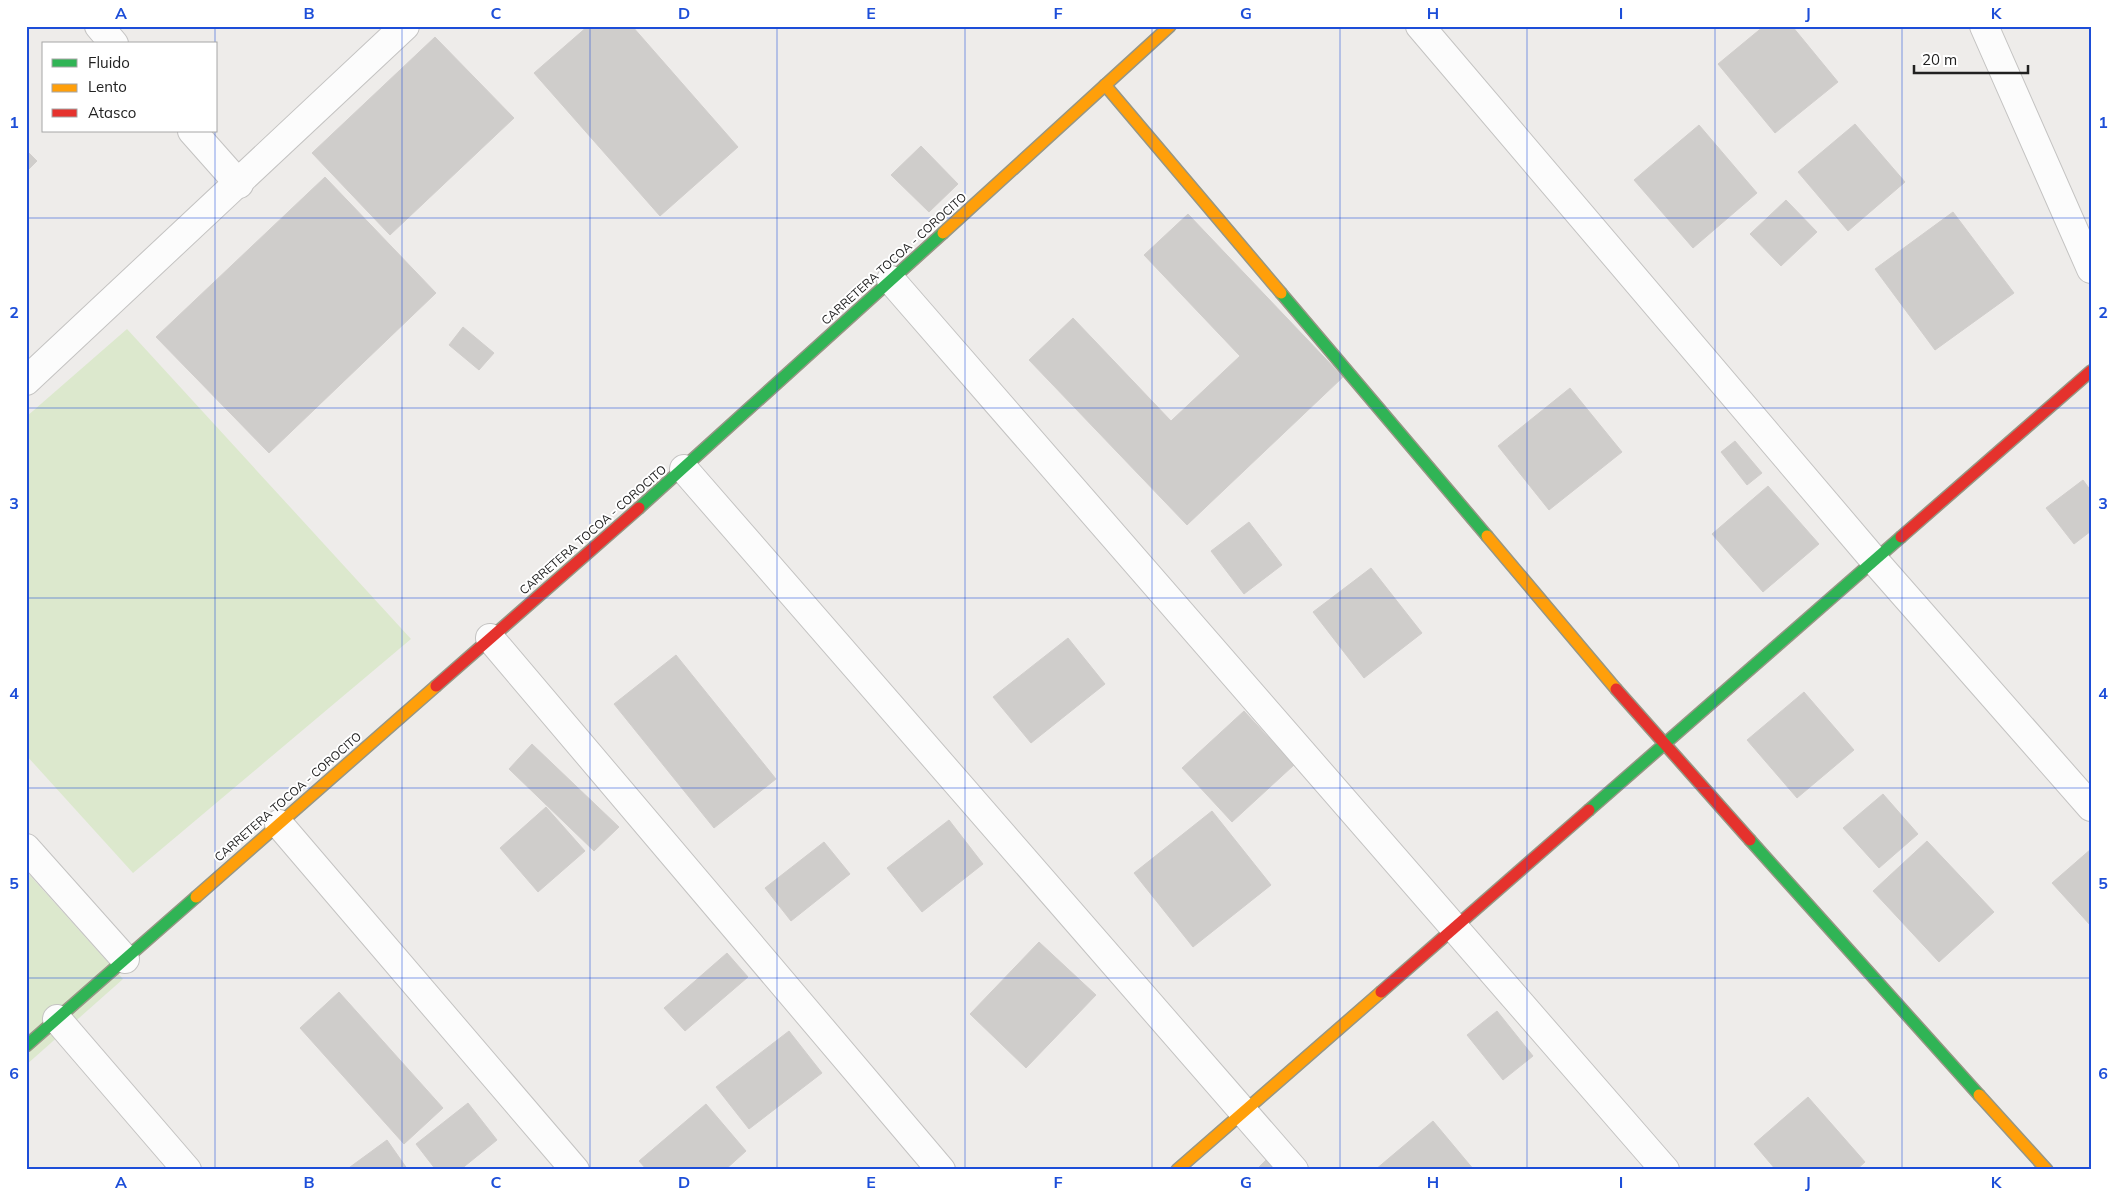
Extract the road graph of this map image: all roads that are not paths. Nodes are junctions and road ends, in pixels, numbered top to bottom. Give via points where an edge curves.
1 (99, 26) edge
2 (405, 26) edge
3 (1170, 26) edge
4 (1420, 26) edge
5 (1984, 26) edge
6 (112, 42) edge
7 (1105, 85) junction
8 (193, 132) edge
9 (239, 184) junction
10 (2091, 268) edge
11 (891, 280) junction
12 (2091, 371) edge
13 (26, 381) edge
14 (684, 469) junction
15 (1874, 560) junction
16 (490, 638) junction
17 (1663, 744) junction
18 (2091, 806) edge
19 (279, 824) junction
20 (26, 848) edge
21 (1454, 927) junction
22 (125, 959) junction
23 (57, 1019) junction
24 (26, 1046) edge
25 (1244, 1112) junction
26 (187, 1170) edge
27 (575, 1170) edge
28 (941, 1170) edge
29 (1177, 1170) edge
30 (1294, 1170) edge
31 (1665, 1170) edge
32 (2047, 1170) edge

1 - 6 street
2 - 9 street
3 - 7 street, CARRETERA TOCOA - COROCITO
4 - 15 street
5 - 10 street
7 - 11 street, CARRETERA TOCOA - COROCITO
7 - 17 street
8 - 9 street
9 - 13 street
11 - 14 street, CARRETERA TOCOA - COROCITO
11 - 21 street
12 - 15 street
14 - 16 street, CARRETERA TOCOA - COROCITO
14 - 25 street
15 - 17 street
15 - 18 street
16 - 19 street, CARRETERA TOCOA - COROCITO
16 - 28 street
17 - 21 street
17 - 32 street
19 - 22 street, CARRETERA TOCOA - COROCITO
19 - 27 street
20 - 22 street
21 - 25 street
21 - 31 street
22 - 23 street, CARRETERA TOCOA - COROCITO
23 - 24 street, CARRETERA TOCOA - COROCITO
23 - 26 street
25 - 29 street
25 - 30 street

